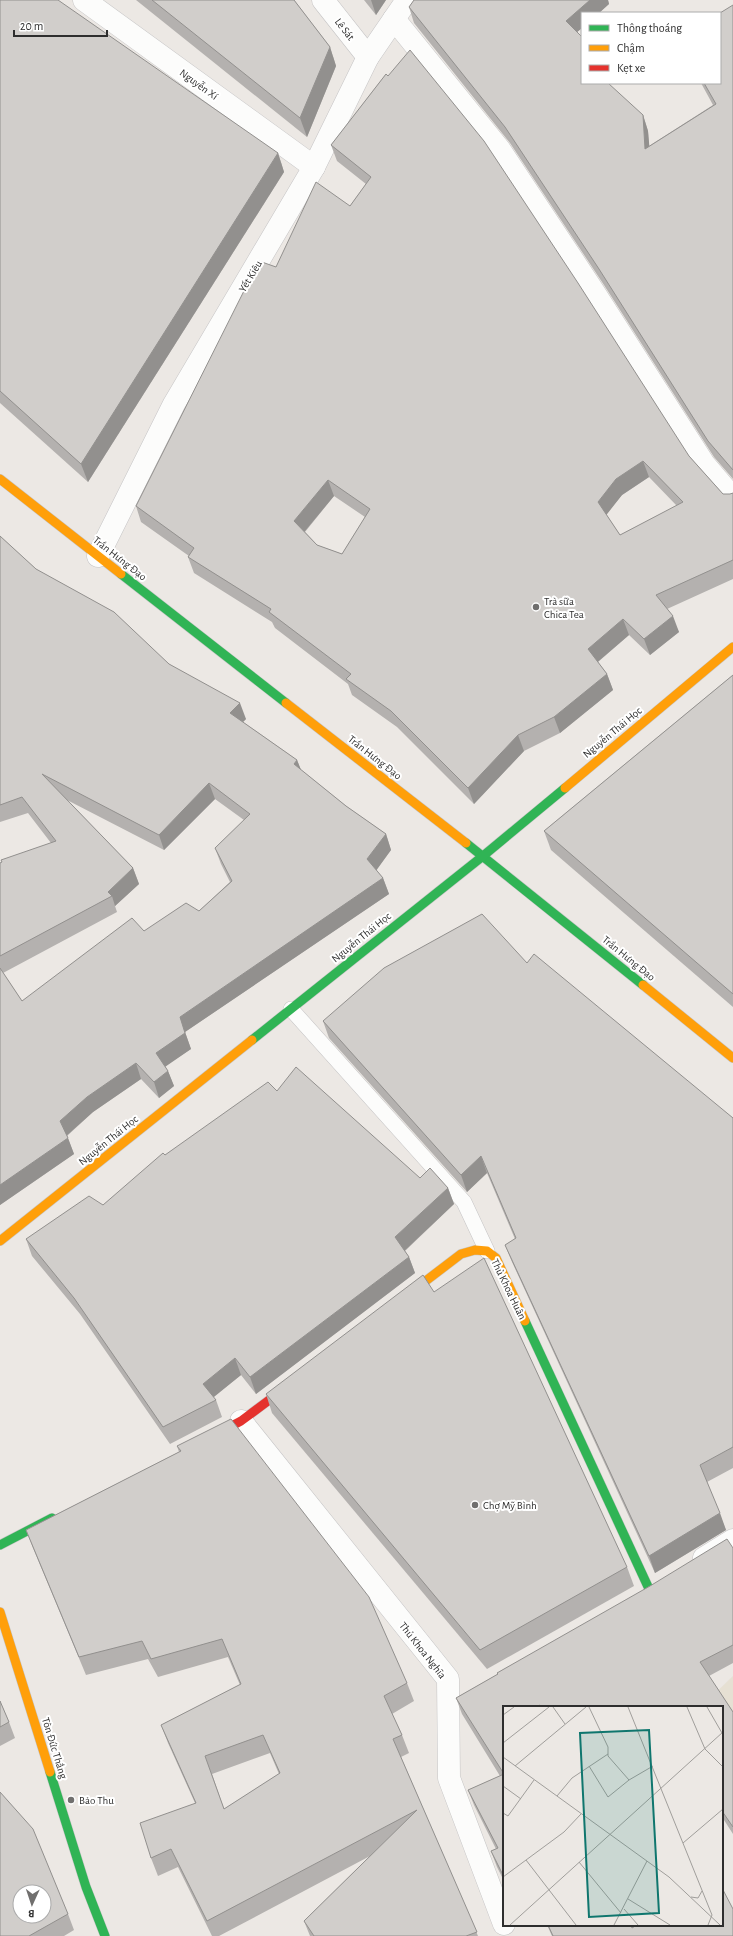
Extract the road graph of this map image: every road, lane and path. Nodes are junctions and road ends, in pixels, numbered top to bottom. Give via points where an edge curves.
1 (84, 0) edge
2 (323, 0) edge
3 (407, 0) edge
4 (394, 19) junction
5 (368, 57) junction
6 (314, 167) junction
7 (0, 478) edge
8 (733, 498) edge
9 (98, 556) junction
10 (733, 647) edge
11 (483, 856) junction
12 (291, 1009) junction
13 (733, 1058) edge
14 (0, 1241) edge
15 (487, 1251) junction
16 (392, 1306) edge
17 (298, 1378) edge
18 (241, 1421) junction
19 (198, 1443) edge
20 (64, 1512) edge
21 (733, 1540) edge
22 (0, 1545) edge
23 (688, 1568) edge
24 (669, 1579) edge
25 (650, 1591) junction
26 (630, 1602) edge
27 (0, 1612) edge
28 (468, 1693) edge
29 (448, 1705) junction
30 (503, 1921) edge
31 (505, 1926) edge
32 (105, 1936) edge
33 (509, 1936) edge

1 - 6 street, Nguyễn Xí
2 - 5 street, Lê Sát
3 - 4 street, Yết Kiêu
4 - 5 street, Yết Kiêu
4 - 8 street via 500,150 704,464
5 - 6 street, Yết Kiêu
6 - 9 street, Yết Kiêu via 174,404
7 - 9 main road, Trần Hưng Đạo
9 - 11 main road, Trần Hưng Đạo
10 - 11 main road, Nguyễn Thái Học
11 - 12 main road, Nguyễn Thái Học
11 - 13 main road, Trần Hưng Đạo
12 - 14 main road, Nguyễn Thái Học
12 - 15 lane, Thủ Khoa Huân via 464,1202
15 - 16 main road via 475,1250 461,1254
15 - 25 main road, Thủ Khoa Huân via 496,1258
17 - 18 main road
18 - 19 main road
18 - 29 street, Thủ Khoa Nghĩa via 448,1679
20 - 22 main road
21 - 23 street
24 - 25 street
25 - 26 street
27 - 32 main road, Tôn Đức Thắng via 86,1887
28 - 29 street
29 - 30 street, Thủ Khoa Nghĩa via 449,1778
31 - 33 street, Thủ Khoa Nghĩa

